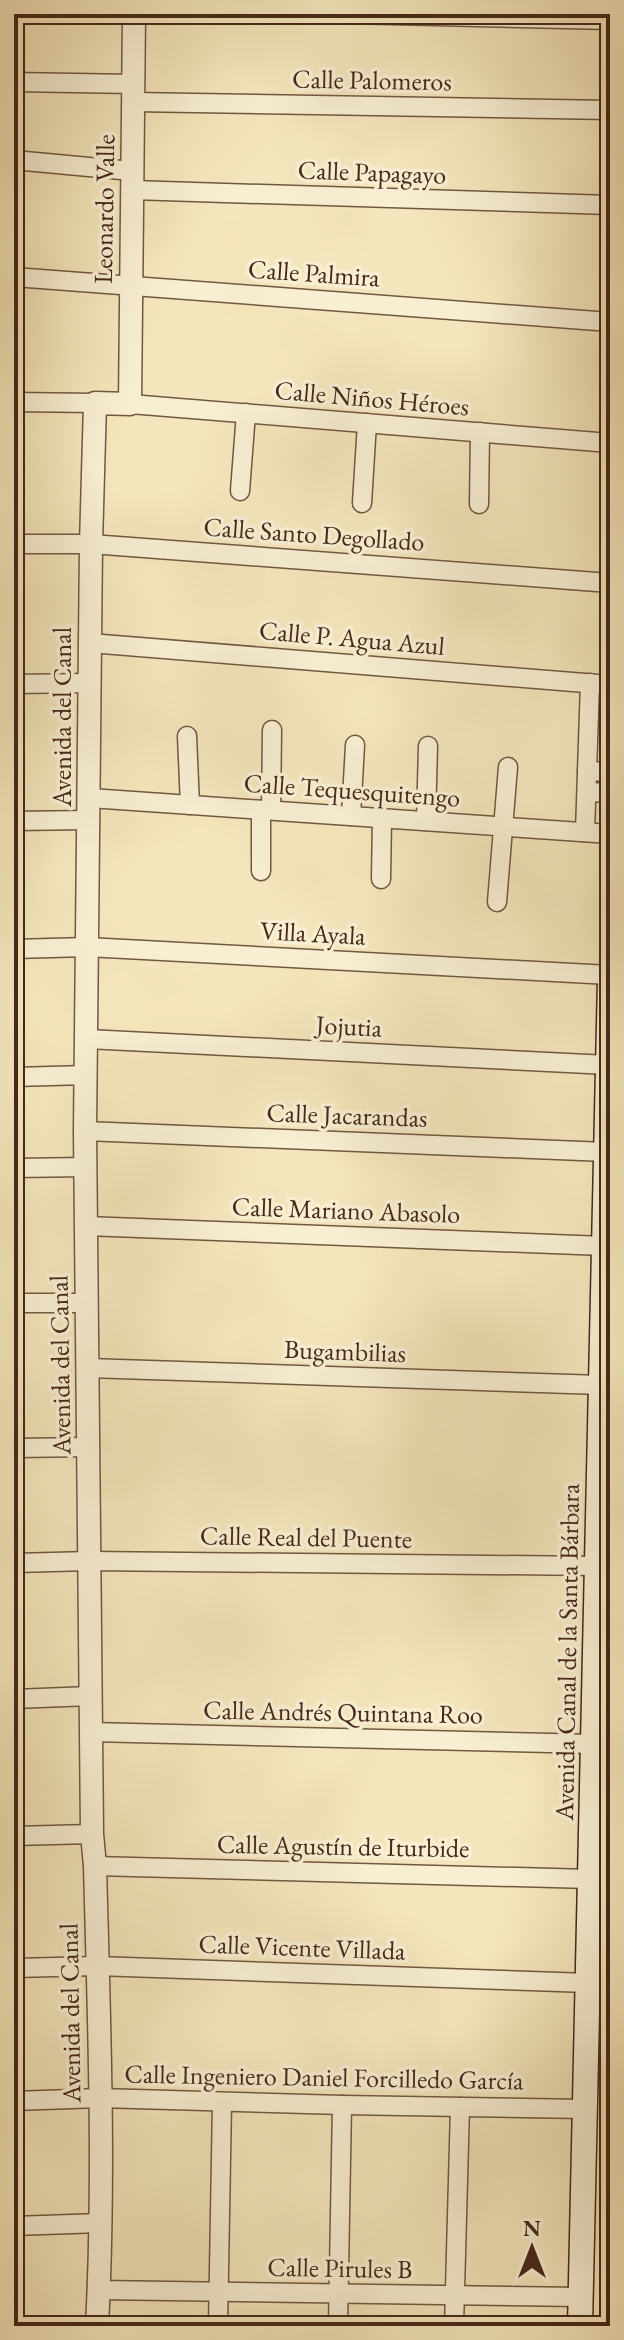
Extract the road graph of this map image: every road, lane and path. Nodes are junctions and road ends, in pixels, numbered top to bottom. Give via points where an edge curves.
1 (134, 14) edge
2 (348, 14) edge
3 (610, 20) edge
4 (14, 82) edge
5 (133, 93) junction
6 (610, 110) edge
7 (14, 160) edge
8 (132, 181) junction
9 (610, 205) edge
10 (14, 277) edge
11 (131, 285) junction
12 (610, 322) edge
13 (14, 402) edge
14 (95, 403) junction
15 (130, 404) junction
16 (246, 413) junction
17 (367, 423) junction
18 (480, 432) junction
19 (610, 443) edge
20 (240, 491) dead end
21 (362, 503) dead end
22 (479, 504) dead end
23 (14, 544) edge
24 (91, 544) junction
25 (610, 583) edge
26 (90, 643) junction
27 (90, 683) junction
28 (590, 683) junction
29 (14, 684) edge
30 (610, 685) edge
31 (272, 730) dead end
32 (187, 736) dead end
33 (355, 745) dead end
34 (428, 746) dead end
35 (508, 767) dead end
36 (587, 771) junction
37 (610, 772) edge
38 (587, 792) junction
39 (610, 793) edge
40 (190, 805) junction
41 (89, 809) junction
42 (266, 810) junction
43 (351, 816) junction
44 (382, 818) junction
45 (14, 821) edge
46 (426, 821) junction
47 (503, 826) junction
48 (585, 832) junction
49 (610, 834) edge
50 (261, 871) dead end
51 (381, 879) dead end
52 (497, 902) dead end
53 (87, 947) junction
54 (14, 949) edge
55 (610, 977) edge
56 (87, 1039) junction
57 (608, 1065) junction
58 (87, 1075) junction
59 (14, 1077) edge
60 (85, 1131) junction
61 (608, 1143) edge
62 (86, 1167) junction
63 (14, 1168) edge
64 (86, 1226) junction
65 (604, 1246) junction
66 (14, 1303) edge
67 (87, 1303) junction
68 (88, 1368) junction
69 (601, 1385) junction
70 (88, 1447) junction
71 (14, 1448) edge
72 (90, 1561) junction
73 (14, 1563) edge
74 (597, 1566) junction
75 (91, 1696) junction
76 (14, 1699) edge
77 (91, 1732) junction
78 (593, 1744) junction
79 (92, 1834) junction
80 (14, 1836) edge
81 (95, 1866) junction
82 (590, 1879) junction
83 (97, 1966) junction
84 (14, 1968) edge
85 (588, 1983) junction
86 (100, 2098) junction
87 (14, 2101) edge
88 (222, 2102) junction
89 (342, 2105) junction
90 (460, 2107) junction
91 (585, 2109) junction
92 (101, 2223) junction
93 (14, 2226) edge
94 (99, 2290) junction
95 (218, 2292) junction
96 (338, 2294) junction
97 (454, 2295) junction
98 (580, 2297) junction
99 (97, 2326) edge
100 (218, 2326) edge
101 (338, 2326) edge
102 (454, 2326) edge
103 (580, 2326) edge

1 - 5 street, Leonardo Valle
2 - 3 street
4 - 5 street, Calle Palomeros
5 - 6 street, Calle Palomeros
5 - 8 street, Leonardo Valle
7 - 8 street, Calle Papagayo
8 - 9 street, Calle Papagayo
8 - 11 street, Leonardo Valle
10 - 11 street, Calle Palmira
11 - 12 street, Calle Palmira
11 - 15 street, Leonardo Valle
13 - 14 street
14 - 15 street
14 - 24 street, Avenida del Canal
15 - 16 street, Calle Niños Héroes
16 - 17 street, Calle Niños Héroes
16 - 20 street
17 - 18 street, Calle Niños Héroes
17 - 21 street
18 - 19 street, Calle Niños Héroes
18 - 22 street
23 - 24 street, Calle Santo Degollado
24 - 25 street, Calle Santo Degollado
24 - 26 street, Avenida del Canal
26 - 27 street, Avenida del Canal
26 - 28 street, Calle P. Agua Azul
27 - 29 street
27 - 41 street, Avenida del Canal
28 - 30 street, Calle P. Agua Azul
28 - 36 street
31 - 42 street
32 - 40 street
33 - 43 street
34 - 46 street
35 - 47 street
36 - 37 street
36 - 38 street
38 - 39 street
38 - 48 street
40 - 41 street, Calle Tequesquitengo
40 - 42 street, Calle Tequesquitengo
41 - 45 street, Calle Tequesquitengo
41 - 53 street, Avenida del Canal
42 - 43 street, Calle Tequesquitengo
42 - 50 street
43 - 44 street, Calle Tequesquitengo
44 - 46 street, Calle Tequesquitengo
44 - 51 street
46 - 47 street, Calle Tequesquitengo
47 - 48 street, Calle Tequesquitengo
47 - 52 street
48 - 49 street, Calle Tequesquitengo
53 - 54 street, Villa Ayala
53 - 55 street, Villa Ayala
53 - 56 street, Avenida del Canal
55 - 57 main road, Avenida Canal de la Santa Bárbara
56 - 57 street, Jojutia
56 - 58 street, Avenida del Canal
57 - 61 main road, Avenida Canal de la Santa Bárbara
58 - 59 street
58 - 60 street, Avenida del Canal
60 - 61 street, Calle Jacarandas
60 - 62 street, Avenida del Canal
61 - 65 main road, Avenida Canal de la Santa Bárbara
62 - 63 street
62 - 64 street, Avenida del Canal
64 - 65 street, Calle Mariano Abasolo
64 - 67 street, Avenida del Canal
65 - 69 main road, Avenida Canal de la Santa Bárbara
66 - 67 street
67 - 68 street, Avenida del Canal
68 - 69 street, Bugambilias
68 - 70 street, Avenida del Canal
69 - 74 main road, Avenida Canal de la Santa Bárbara
70 - 71 street
70 - 72 street, Avenida del Canal
72 - 73 street, Calle Real del Puente
72 - 74 street, Calle Real del Puente
72 - 75 street, Avenida del Canal
74 - 78 main road, Avenida Canal de la Santa Bárbara
75 - 76 street
75 - 77 street, Avenida del Canal
77 - 78 street, Calle Andrés Quintana Roo
77 - 79 street, Avenida del Canal
78 - 82 main road, Avenida Canal de la Santa Bárbara
79 - 80 street
79 - 81 street, Avenida del Canal
81 - 82 street, Calle Agustín de Iturbide
81 - 83 street, Avenida del Canal
82 - 85 main road, Avenida Canal de la Santa Bárbara
83 - 84 street, Calle Vicente Villada
83 - 85 street, Calle Vicente Villada
83 - 86 street, Avenida del Canal
85 - 91 main road, Avenida Canal de la Santa Bárbara
86 - 87 street, Calle Ingeniero Daniel Forcilledo García
86 - 88 street, Calle Ingeniero Daniel Forcilledo García
86 - 92 street, Avenida del Canal
88 - 89 street, Calle Ingeniero Daniel Forcilledo García
88 - 95 street
89 - 90 street, Calle Ingeniero Daniel Forcilledo García
89 - 96 street
90 - 91 street, Calle Ingeniero Daniel Forcilledo García
90 - 97 street
91 - 98 main road, Avenida Canal de la Santa Bárbara
92 - 93 street
92 - 94 street, Avenida del Canal
94 - 95 street, Calle Pirules B
94 - 99 street, Avenida del Canal
95 - 96 street, Calle Pirules B
95 - 100 street
96 - 97 street, Calle Pirules B
96 - 101 street
97 - 98 street, Calle Pirules B
97 - 102 street
98 - 103 main road, Avenida Canal de la Santa Bárbara

